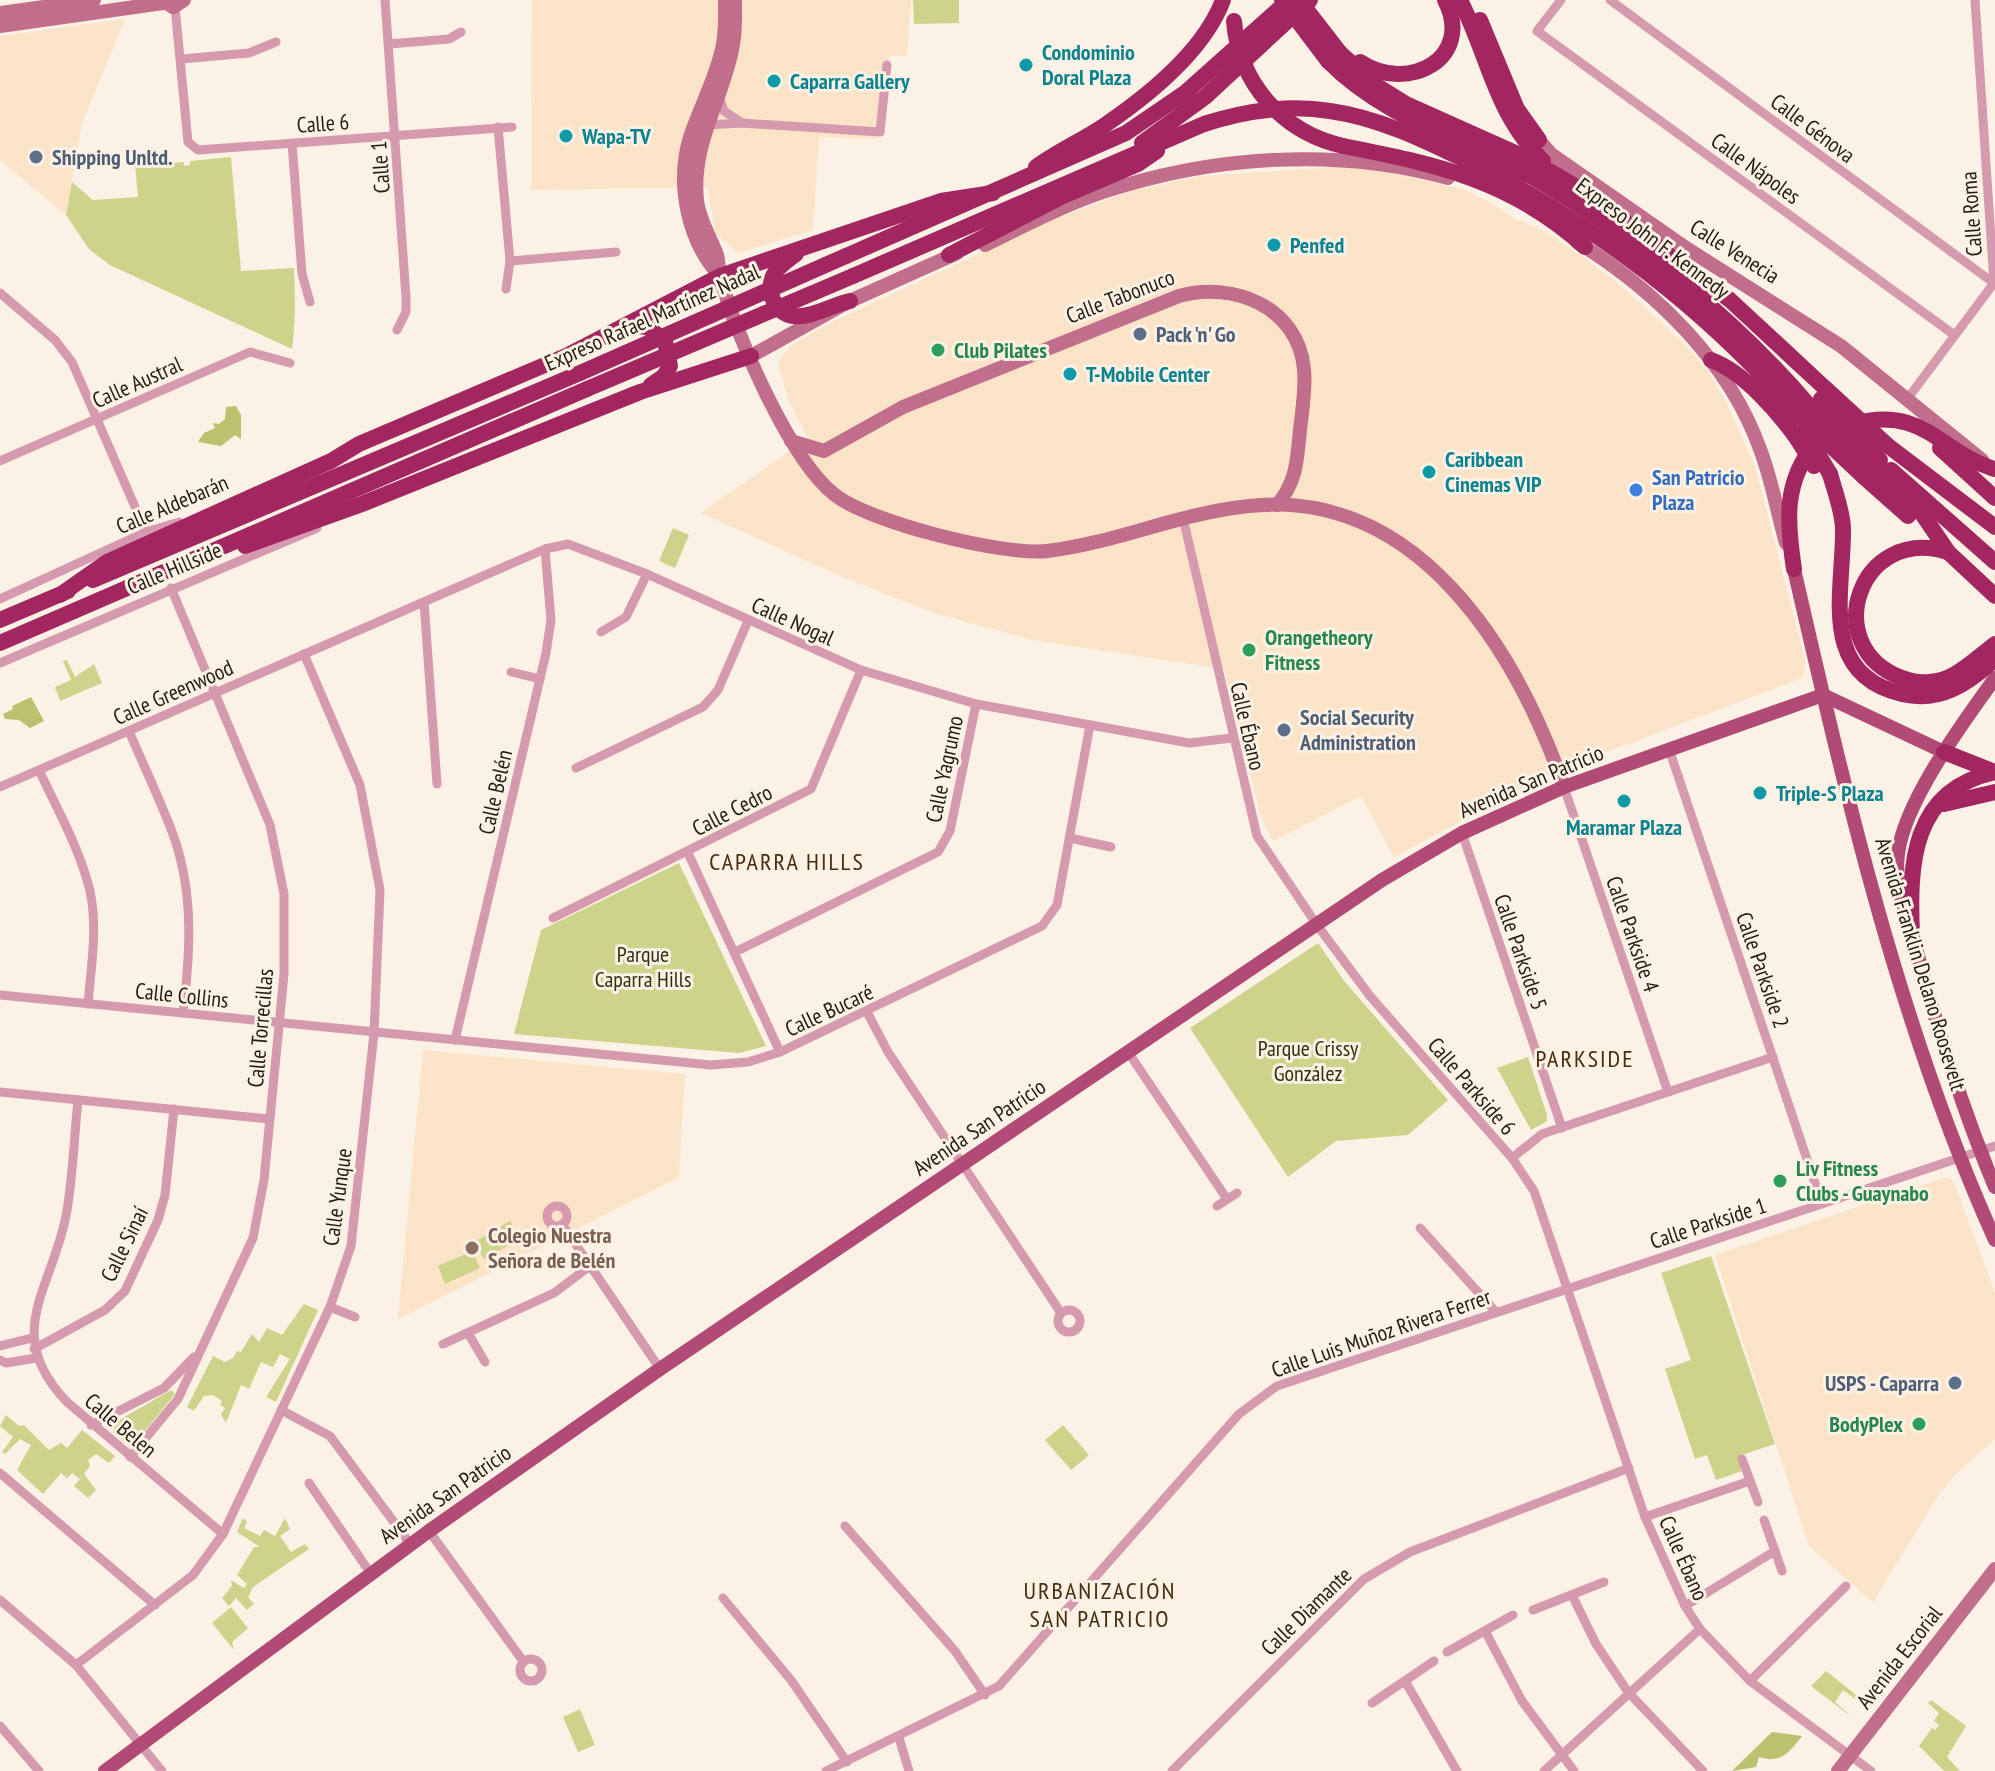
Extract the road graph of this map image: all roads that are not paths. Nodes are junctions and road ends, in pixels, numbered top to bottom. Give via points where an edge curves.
1 (25, 0) edge
2 (94, 0) edge
3 (385, 0) edge
4 (725, 0) edge
5 (735, 0) edge
6 (1212, 0) edge
7 (1223, 0) edge
8 (1232, 0) edge
9 (1282, 0) edge
10 (1289, 0) edge
11 (1299, 0) edge
12 (1310, 0) edge
13 (1445, 0) edge
14 (1460, 0) edge
15 (1472, 0) edge
16 (1561, 0) edge
17 (1610, 0) edge
18 (1975, 0) edge
19 (176, 2) edge
20 (52, 3) edge
21 (0, 13) edge
22 (0, 26) edge
23 (461, 32) dead end
24 (276, 42) dead end
25 (389, 44) junction
26 (1190, 50) junction
27 (1334, 57) junction
28 (181, 59) junction
29 (887, 65) dead end
30 (717, 95) junction
31 (742, 123) junction
32 (706, 125) junction
33 (498, 127) junction
34 (512, 127) dead end
35 (1185, 131) junction
36 (396, 136) junction
37 (1539, 140) joint
38 (292, 143) junction
39 (1122, 158) junction
40 (1558, 177) junction
41 (1001, 190) junction
42 (1585, 247) junction
43 (803, 248) junction
44 (616, 252) dead end
45 (949, 255) junction
46 (510, 261) junction
47 (720, 276) junction
48 (1994, 283) edge
49 (506, 289) dead end
50 (0, 293) edge
51 (850, 301) junction
52 (310, 302) dead end
53 (616, 329) junction
54 (397, 330) dead end
55 (1953, 334) junction
56 (751, 356) junction
57 (1711, 360) junction
58 (290, 363) dead end
59 (640, 392) junction
60 (1908, 398) junction
61 (1815, 403) junction
62 (97, 419) junction
63 (1889, 420) junction
64 (791, 441) junction
65 (359, 444) junction
66 (824, 451) junction
67 (0, 461) edge
68 (1876, 462) junction
69 (1822, 470) junction
70 (1994, 470) edge
71 (1295, 479) junction
72 (819, 481) junction
73 (1995, 498) edge
74 (362, 504) junction
75 (1277, 505) junction
76 (1307, 508) junction
77 (1183, 518) junction
78 (1995, 527) edge
79 (146, 532) junction
80 (545, 549) junction
81 (1948, 552) junction
82 (204, 553) junction
83 (1995, 562) edge
84 (1794, 569) junction
85 (647, 574) junction
86 (171, 588) junction
87 (60, 595) junction
88 (1995, 596) edge
89 (0, 599) edge
90 (424, 602) junction
91 (0, 620) edge
92 (748, 621) junction
93 (361, 630) joint
94 (601, 632) dead end
95 (0, 643) edge
96 (1995, 644) edge
97 (304, 654) junction
98 (1995, 659) edge
99 (0, 663) edge
100 (861, 670) junction
101 (511, 672) dead end
102 (1995, 678) edge
103 (540, 679) junction
104 (216, 693) junction
105 (1823, 695) junction
106 (976, 704) junction
107 (1090, 725) junction
108 (129, 731) junction
109 (1232, 738) junction
110 (1669, 749) junction
111 (1944, 752) junction
112 (576, 768) dead end
113 (39, 770) junction
114 (1995, 772) edge
115 (437, 784) dead end
116 (0, 787) edge
117 (1564, 787) junction
118 (1995, 792) edge
119 (1935, 808) junction
120 (1462, 833) junction
121 (1070, 838) junction
122 (1111, 847) dead end
123 (688, 853) junction
124 (553, 918) dead end
125 (1317, 925) junction
126 (1912, 935) junction
127 (735, 952) junction
128 (0, 995) edge
129 (88, 1004) junction
130 (867, 1012) junction
131 (183, 1013) junction
132 (279, 1023) junction
133 (374, 1033) junction
134 (408, 1036) joint
135 (455, 1040) junction
136 (780, 1052) junction
137 (1128, 1052) junction
138 (1773, 1057) junction
139 (0, 1092) edge
140 (1668, 1092) junction
141 (78, 1100) junction
142 (174, 1109) junction
143 (269, 1119) junction
144 (1562, 1128) junction
145 (1995, 1146) edge
146 (1980, 1151) junction
147 (1512, 1158) junction
148 (1959, 1158) junction
149 (963, 1164) junction
150 (1995, 1187) edge
151 (1237, 1193) dead end
152 (1227, 1199) junction
153 (1822, 1204) junction
154 (1217, 1206) dead end
155 (562, 1224) dead end
156 (1420, 1228) dead end
157 (1995, 1240) edge
158 (590, 1266) junction
159 (1568, 1288) junction
160 (330, 1307) junction
161 (1496, 1312) junction
162 (1061, 1313) dead end
163 (355, 1317) dead end
164 (468, 1333) junction
165 (208, 1340) junction
166 (443, 1344) dead end
167 (0, 1346) edge
168 (34, 1348) junction
169 (0, 1360) edge
170 (485, 1362) dead end
171 (660, 1369) junction
172 (281, 1410) junction
173 (91, 1425) junction
174 (130, 1457) junction
175 (1742, 1459) dead end
176 (1629, 1468) junction
177 (0, 1473) edge
178 (1750, 1481) junction
179 (309, 1483) dead end
180 (1758, 1502) dead end
181 (1645, 1517) junction
182 (1764, 1520) dead end
183 (845, 1526) dead end
184 (429, 1531) junction
185 (223, 1534) junction
186 (411, 1545) junction
187 (1775, 1551) junction
188 (1995, 1569) edge
189 (1782, 1571) dead end
190 (371, 1574) junction
191 (1604, 1582) dead end
192 (1846, 1586) dead end
193 (1572, 1595) junction
194 (723, 1598) dead end
195 (0, 1600) edge
196 (155, 1605) junction
197 (1685, 1606) junction
198 (1533, 1610) dead end
199 (1513, 1615) dead end
200 (1700, 1629) junction
201 (1485, 1631) junction
202 (1447, 1652) dead end
203 (523, 1661) dead end
204 (1434, 1661) dead end
205 (76, 1665) junction
206 (1405, 1681) junction
207 (1750, 1681) junction
208 (1628, 1692) junction
209 (985, 1695) junction
210 (1372, 1703) dead end
211 (0, 1726) edge
212 (899, 1738) junction
213 (140, 1745) junction
214 (1560, 1756) junction
215 (1850, 1756) junction
216 (847, 1762) junction
217 (39, 1771) edge
218 (105, 1771) edge
219 (162, 1771) edge
220 (826, 1771) edge
221 (909, 1771) edge
222 (1172, 1771) edge
223 (1457, 1771) edge
224 (1544, 1771) edge
225 (1574, 1771) edge
226 (1703, 1771) edge
227 (1838, 1771) edge
228 (1871, 1771) edge

1 - 21 street
2 - 20 street
3 - 25 street, Calle 1
4 - 47 street via 723,46 689,141 685,183 704,260
5 - 30 street via 732,49
6 - 26 highway
7 - 26 highway
8 - 42 highway, bridge via 1244,68 1269,104 1301,130 1343,146 1483,181 1545,212
9 - 27 highway, Expreso John F. Kennedy, bridge
10 - 41 highway, Expreso Rafael Martínez Nadal via 1153,117
11 - 27 highway, Expreso John F. Kennedy, bridge
12 - 39 highway via 1205,97
13 - 27 highway via 1453,20 1449,43 1421,72 1387,75
14 - 40 highway via 1502,106 1525,142
15 - 37 highway via 1517,109
16 - 55 street, Calle Nápoles via 1537,31
17 - 48 street, Calle Génova
18 - 48 street, Calle Roma
19 - 22 street
19 - 28 street
20 - 21 street
23 - 25 street via 449,39
24 - 28 street via 249,53
25 - 36 street, Calle 1
26 - 41 highway via 1104,125
27 - 40 highway, Expreso John F. Kennedy via 1406,104
27 - 61 highway, Expreso John F. Kennedy via 1355,87 1383,106 1524,173 1585,212 1691,289
28 - 38 street, Calle 6 via 188,142 198,150
29 - 31 street via 880,132
30 - 31 street via 724,111
30 - 32 street
31 - 32 street
32 - 47 street via 697,157 697,201
33 - 34 street, Calle 6
33 - 36 street, Calle 6
33 - 46 street
35 - 39 highway
35 - 45 highway via 1138,164
35 - 61 highway via 1231,115 1299,108 1371,119 1438,147 1542,199 1646,271 1715,330
36 - 38 street, Calle 6
36 - 54 street, Calle 1 via 406,297
37 - 60 street, Calle Venecia via 1551,154 1841,346
38 - 52 street via 302,274
39 - 82 highway, Expreso Rafael Martínez Nadal, bridge
40 - 61 highway, Expreso John F. Kennedy via 1730,300 1809,372
41 - 43 highway via 941,201
41 - 87 highway, Expreso Rafael Martínez Nadal, bridge
42 - 45 street via 1541,219 1460,182 1375,163 1302,159 1177,172 1131,184 978,248
42 - 57 street via 1650,296
43 - 47 highway
43 - 51 highway via 773,276 771,295 777,308 796,317
44 - 46 street
45 - 51 street
46 - 49 street
47 - 53 highway
47 - 56 street
48 - 55 street, Calle Roma
50 - 62 street via 65,352
51 - 56 street
53 - 59 highway via 646,326 659,333 668,349 667,372
53 - 65 highway via 566,356
55 - 60 street, Calle Roma
56 - 59 highway
56 - 64 street
57 - 69 highway, bridge via 1736,375
57 - 84 street via 1740,403 1760,447
58 - 62 street, Calle Austral via 250,352
59 - 74 highway
60 - 70 street, Calle Venecia
61 - 68 highway, bridge
61 - 68 highway, Expreso John F. Kennedy, bridge
61 - 69 highway, bridge
62 - 67 street, Calle Austral
62 - 79 street
63 - 70 highway via 1923,428
63 - 73 highway via 1937,445
63 - 84 highway via 1867,421 1826,435 1799,466 1788,511
64 - 66 street
64 - 72 street
65 - 79 street, Calle Aldebarán
65 - 87 highway via 107,562
66 - 71 street, Calle Tabonuco via 903,407 1034,352 1179,296 1219,291 1253,298 1280,319 1300,348 1304,388
66 - 72 street
68 - 78 highway, Expreso John F. Kennedy
68 - 81 highway
68 - 83 highway
69 - 98 highway via 1840,506 1842,640 1859,670 1873,683 1913,696 1935,695 1959,688
71 - 75 street, Calle Tabonuco
71 - 76 street, Calle Tabonuco
72 - 77 street via 853,506 1002,550 1056,549
74 - 82 highway via 249,545
74 - 86 street, Calle Hillside
75 - 76 street
75 - 77 street
76 - 117 street via 1358,523 1404,545 1454,587 1516,678
77 - 109 street, Calle Ébano
79 - 89 street, Calle Aldebarán
80 - 85 street, Calle Nogal via 568,544
80 - 90 street, Calle Nogal
80 - 103 street, Calle Belén via 551,620
81 - 88 highway
81 - 96 highway via 1915,547 1884,559 1871,571 1856,610 1866,651 1891,674 1923,682 1956,674
82 - 95 highway, Expreso Rafael Martínez Nadal
84 - 105 main road, Avenida Franklin Delano Roosevelt
85 - 92 street, Calle Nogal
85 - 94 street via 626,617
86 - 99 street, Calle Hillside
86 - 104 street, Calle Torrecillas
87 - 91 highway, Expreso Rafael Martínez Nadal
90 - 93 street, Calle Nogal
90 - 115 street
92 - 100 street, Calle Nogal
92 - 112 street via 718,690 703,707
93 - 97 street, Calle Greenwood
97 - 104 street, Calle Greenwood
97 - 133 street, Calle Yunque via 369,816 381,926
100 - 106 street, Calle Nogal
100 - 123 street, Calle Cedro via 811,789
101 - 103 street
102 - 111 main road, Avenida Franklin Delano Roosevelt
103 - 135 street, Calle Belén
104 - 108 street, Calle Greenwood
104 - 132 street, Calle Torrecillas via 259,793 277,856 285,930
105 - 110 main road, Avenida San Patricio
105 - 111 main road
105 - 148 main road, Avenida Franklin Delano Roosevelt via 1893,961
106 - 107 street, Calle Nogal
106 - 127 street, Calle Yagrumo via 950,831 938,852
107 - 109 street, Calle Nogal via 1189,743
107 - 121 street, Calle Bucaré
108 - 113 street, Calle Greenwood
108 - 131 street via 182,869 190,929
109 - 125 street, Calle Ébano via 1254,828
110 - 117 main road, Avenida San Patricio
110 - 138 street, Calle Parkside 2
111 - 114 highway
111 - 126 main road, Avenida Franklin Delano Roosevelt via 1898,852 1897,873
113 - 116 street, Calle Greenwood
113 - 129 street via 90,893 94,937
114 - 119 highway via 1965,781
117 - 120 main road, Avenida San Patricio
117 - 140 street, Calle Parkside 4
118 - 119 highway
119 - 126 highway via 1916,845 1910,871
120 - 125 main road, Avenida San Patricio
120 - 144 street, Calle Parkside 5
121 - 122 street
121 - 130 street, Calle Bucaré via 1057,905 1042,926
123 - 124 street, Calle Cedro
123 - 127 street
125 - 137 main road, Avenida San Patricio
125 - 147 street, Calle Parkside 6 via 1370,996
126 - 146 main road, Avenida Franklin Delano Roosevelt
127 - 136 street
128 - 129 street, Calle Collins
129 - 131 street, Calle Collins
130 - 136 street, Calle Bucaré
130 - 149 street
131 - 132 street, Calle Collins
132 - 133 street, Calle Collins
132 - 143 street, Calle Torrecillas
133 - 134 street, Calle Collins
133 - 160 street, Calle Yunque via 351,1246
134 - 135 street, Calle Bucaré
135 - 136 street, Calle Bucaré via 711,1065
137 - 149 main road, Avenida San Patricio
137 - 152 street
138 - 140 street
138 - 153 street, Calle Parkside 2
139 - 141 street
140 - 144 street
141 - 142 street
141 - 168 street via 66,1213 33,1316
142 - 143 street
142 - 168 street, Calle Sinaí via 165,1195 125,1291 105,1310
143 - 165 street, Calle Torrecillas via 253,1238
144 - 147 street via 1542,1134
145 - 146 street, Calle Parkside 1
146 - 148 street, Calle Parkside 1
146 - 150 main road, Avenida Franklin Delano Roosevelt
147 - 159 street, Calle Parkside 6 via 1534,1191
148 - 153 street, Calle Parkside 1
148 - 157 main road, Avenida Franklin Delano Roosevelt
149 - 162 street
149 - 171 main road, Avenida San Patricio
151 - 152 street
152 - 154 street
153 - 159 street, Calle Parkside 1
155 - 158 street
156 - 161 street
158 - 164 street via 554,1293
158 - 171 street
159 - 161 street, Calle Luis Muñoz Rivera Ferrer
159 - 176 street, Calle Ébano
160 - 163 street
160 - 172 street, Calle Yunque
161 - 209 street, Calle Luis Muñoz Rivera Ferrer via 1277,1386 1248,1406 1013,1673
164 - 166 street
164 - 170 street
165 - 173 street via 164,1388
165 - 174 street, Calle Torrecillas via 178,1399
167 - 168 street
168 - 169 street via 6,1363
168 - 173 street, Calle Belen via 56,1392
171 - 184 main road, Avenida San Patricio
172 - 185 street, Calle Yunque
172 - 186 street via 330,1436
173 - 174 street, Calle Belen
174 - 185 street, Calle Belen
175 - 178 street
176 - 181 street, Calle Ébano
176 - 222 street, Calle Diamante via 1410,1552 1364,1579
177 - 196 street
178 - 180 street
178 - 181 street
179 - 190 street
181 - 197 street, Calle Ébano
182 - 187 street
183 - 209 street via 955,1651
184 - 186 main road, Avenida San Patricio
184 - 203 street
185 - 196 street, Calle Yunque via 193,1575
186 - 190 main road, Avenida San Patricio
187 - 189 street
187 - 197 street
188 - 215 street, Avenida Escorial
190 - 213 main road, Avenida San Patricio
191 - 193 street
192 - 207 street
193 - 198 street
193 - 208 street
194 - 216 street via 791,1680
195 - 205 street
196 - 205 street, Calle Yunque
197 - 200 street, Calle Ébano
199 - 201 street
200 - 207 street, Calle Ébano
200 - 208 street
201 - 202 street
201 - 214 street via 1522,1701
204 - 206 street
205 - 213 street
206 - 210 street
206 - 223 street
207 - 215 street, Calle Ébano
208 - 214 street
208 - 226 street
209 - 212 street, Calle Luis Muñoz Rivera Ferrer
211 - 217 street
212 - 216 street, Calle Luis Muñoz Rivera Ferrer
212 - 221 street
213 - 218 main road, Avenida San Patricio
213 - 219 street
214 - 224 street
214 - 225 street
215 - 227 street, Avenida Escorial
215 - 228 street, Calle Ébano
216 - 220 street, Calle Luis Muñoz Rivera Ferrer

